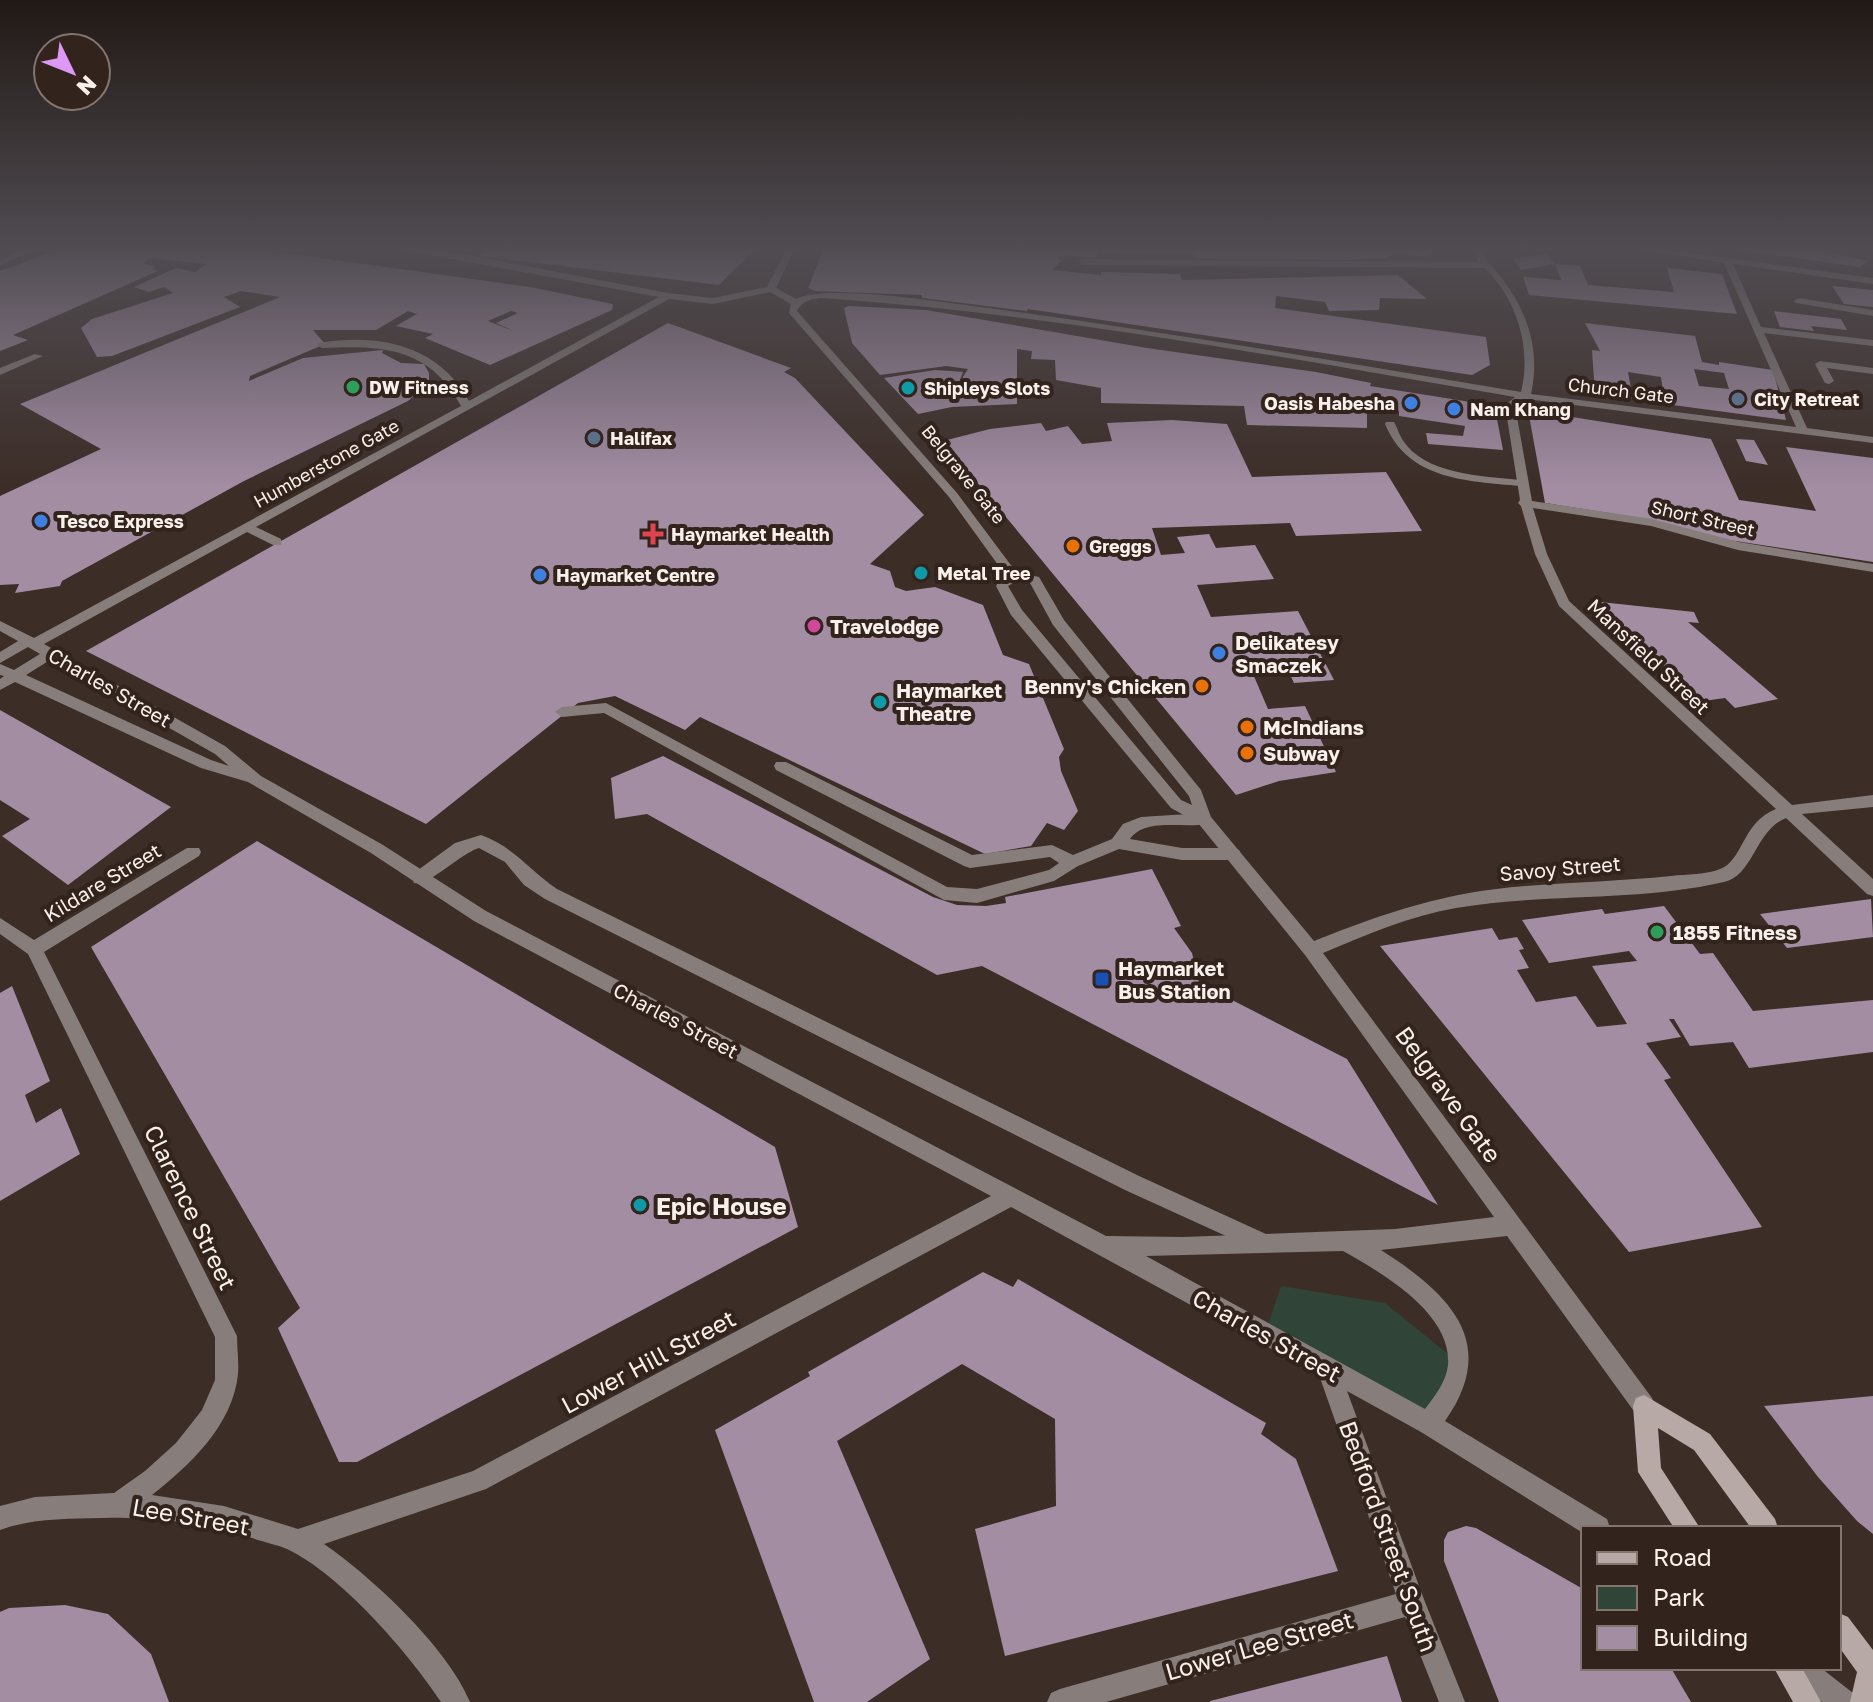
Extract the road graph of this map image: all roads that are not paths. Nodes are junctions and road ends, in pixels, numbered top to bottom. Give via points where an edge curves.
1 (607, 329) edge
2 (808, 329) edge
3 (1127, 329) edge
4 (1524, 329) edge
5 (1760, 330) joint
6 (1873, 343) edge
7 (322, 345) dead end
8 (38, 356) dead end
9 (1873, 371) edge
10 (0, 372) edge
11 (1829, 381) dead end
12 (1525, 396) junction
13 (466, 406) junction
14 (1390, 424) dead end
15 (1803, 431) junction
16 (1873, 440) edge
17 (1520, 483) junction
18 (1524, 503) junction
19 (246, 527) junction
20 (277, 542) dead end
21 (1873, 568) edge
22 (1013, 576) junction
23 (0, 625) edge
24 (31, 643) junction
25 (51, 653) junction
26 (0, 658) edge
27 (4, 677) edge
28 (562, 712) dead end
29 (781, 766) dead end
30 (256, 780) junction
31 (1873, 801) edge
32 (1790, 811) junction
33 (1204, 819) junction
34 (1118, 843) junction
35 (193, 852) dead end
36 (1233, 854) junction
37 (1072, 862) junction
38 (420, 878) junction
39 (1873, 889) edge
40 (0, 925) edge
41 (34, 949) junction
42 (1311, 950) junction
43 (1010, 1197) junction
44 (1510, 1225) junction
45 (1344, 1240) junction
46 (1259, 1241) junction
47 (1104, 1245) junction
48 (1328, 1370) junction
49 (1644, 1406) junction
50 (1429, 1424) junction
51 (120, 1504) junction
52 (0, 1518) edge
53 (1595, 1526) edge
54 (1687, 1526) edge
55 (1765, 1526) edge
56 (297, 1541) junction
57 (1412, 1602) junction
58 (1841, 1629) edge
59 (1788, 1670) edge
60 (1802, 1670) edge
61 (1872, 1670) edge
62 (457, 1702) edge
63 (1060, 1702) edge
64 (1452, 1702) edge
65 (1808, 1702) edge
66 (1844, 1702) edge
67 (1863, 1702) edge

1 - 13 street, Humberstone Gate
2 - 22 street, Belgrave Gate via 953,495
3 - 12 street, Church Gate
4 - 12 street via 1531,368
5 - 6 street
5 - 15 street
7 - 13 street via 393,345 429,361 457,384
8 - 10 street
9 - 11 street via 1820,364
12 - 15 street, Church Gate
12 - 17 street, Mansfield Street via 1510,405
13 - 19 street, Humberstone Gate
14 - 17 street via 1399,443 1420,461 1458,474
15 - 16 street, Church Gate
17 - 18 street, Mansfield Street
18 - 21 street, Short Street
18 - 32 street, Mansfield Street via 1539,553 1564,603
19 - 20 street, Humberstone Gate
19 - 24 street, Humberstone Gate
22 - 33 street, Belgrave Gate via 1035,580 1058,622 1196,794
22 - 33 street, Belgrave Gate via 1002,586 1016,612 1176,804
23 - 24 street, Charles Street
24 - 25 street, Charles Street
24 - 26 street, Humberstone Gate
25 - 27 street
25 - 30 street, Charles Street via 220,750
27 - 30 street, Charles Street via 206,764
28 - 37 street via 606,708 944,893 977,896 1054,875
29 - 37 street via 970,862 1052,851
30 - 38 street, Charles Street
31 - 32 street
32 - 39 street, Mansfield Street
32 - 42 street, Savoy Street via 1766,819 1725,875 1454,901
33 - 34 street via 1147,821 1129,828
33 - 36 street, Belgrave Gate
34 - 36 street via 1172,854
34 - 37 street
35 - 41 street, Kildare Street
36 - 42 street, Belgrave Gate
38 - 43 street, Charles Street via 480,916
38 - 46 street via 461,847 481,841 511,858 551,894
40 - 41 street, Clarence Street
41 - 51 street, Clarence Street via 226,1336 226,1378 208,1424 158,1477
42 - 44 street, Belgrave Gate
43 - 47 street, Charles Street
43 - 56 street, Lower Hill Street via 478,1481
44 - 45 street, Charles Street
44 - 49 street, Belgrave Gate
45 - 46 street, Charles Street
45 - 50 street via 1409,1279 1450,1323 1459,1355 1454,1390
46 - 47 street, Charles Street via 1183,1247
47 - 48 street, Charles Street
48 - 50 street, Charles Street
48 - 57 street, Bedford Street South
49 - 54 street via 1650,1472
49 - 55 street, Belgrave Gate via 1702,1442
50 - 53 street, Charles Street
51 - 52 street, Lee Street via 20,1509
51 - 56 street, Lee Street via 230,1518
56 - 62 street, Lee Street via 366,1595 413,1641
57 - 63 street, Lower Lee Street
57 - 64 street, Bedford Street South
58 - 61 street
59 - 65 street
60 - 66 street
61 - 67 street

